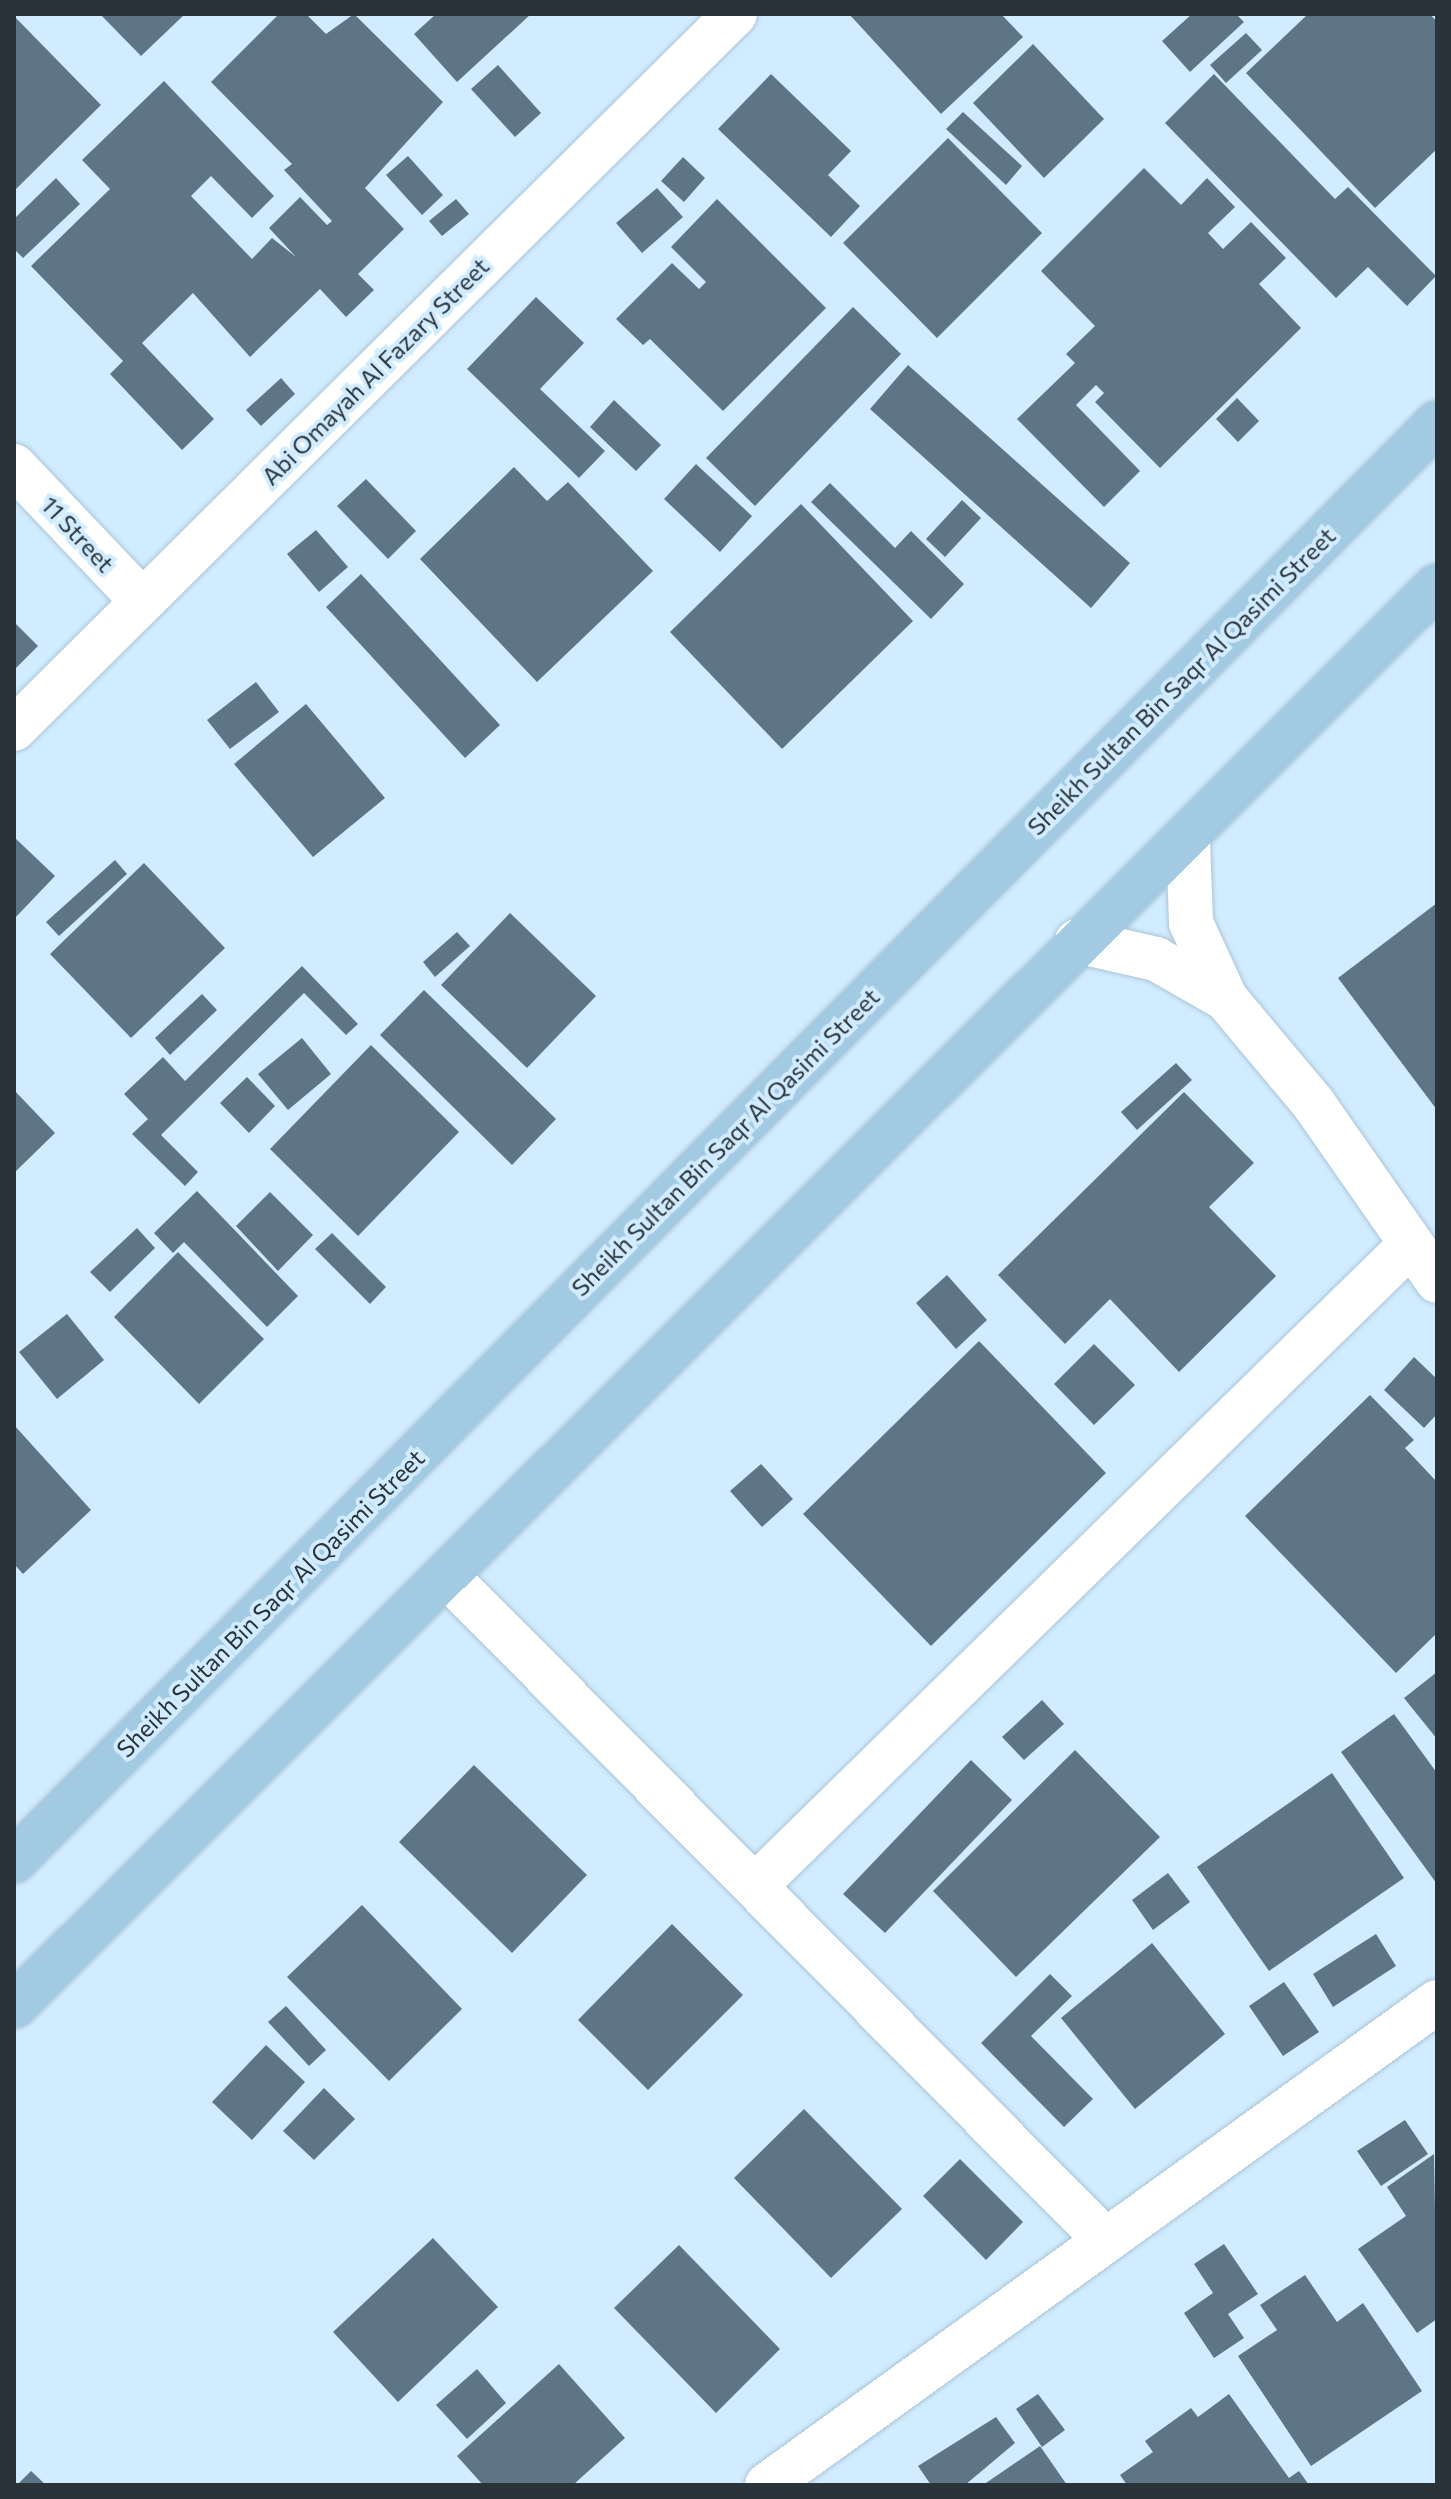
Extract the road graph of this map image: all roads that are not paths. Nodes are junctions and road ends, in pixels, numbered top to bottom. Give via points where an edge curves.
1 (735, 14) edge
2 (1437, 423) edge
3 (14, 466) edge
4 (1437, 586) edge
5 (142, 601) junction
6 (14, 729) edge
7 (1188, 840) junction
8 (1077, 941) junction
9 (1226, 999) junction
10 (1411, 1244) junction
11 (1437, 1281) edge
12 (447, 1576) junction
13 (14, 1861) edge
14 (755, 1886) junction
15 (1437, 2002) edge
16 (14, 2006) edge
17 (1104, 2239) junction
18 (767, 2485) edge

1 - 5 street, Abi Omayah Al Fazary Street
2 - 13 main road, Sheikh Sultan Bin Saqr Al Qasimi Street
3 - 5 street, 11 Street
4 - 7 main road
5 - 6 street, Abi Omayah Al Fazary Street
7 - 8 main road
7 - 9 street via 1191,923
8 - 9 street via 1156,959
8 - 12 main road
9 - 10 street via 1313,1103
10 - 11 street
10 - 14 street
12 - 14 street
12 - 16 main road
14 - 17 street
15 - 17 street
17 - 18 street

